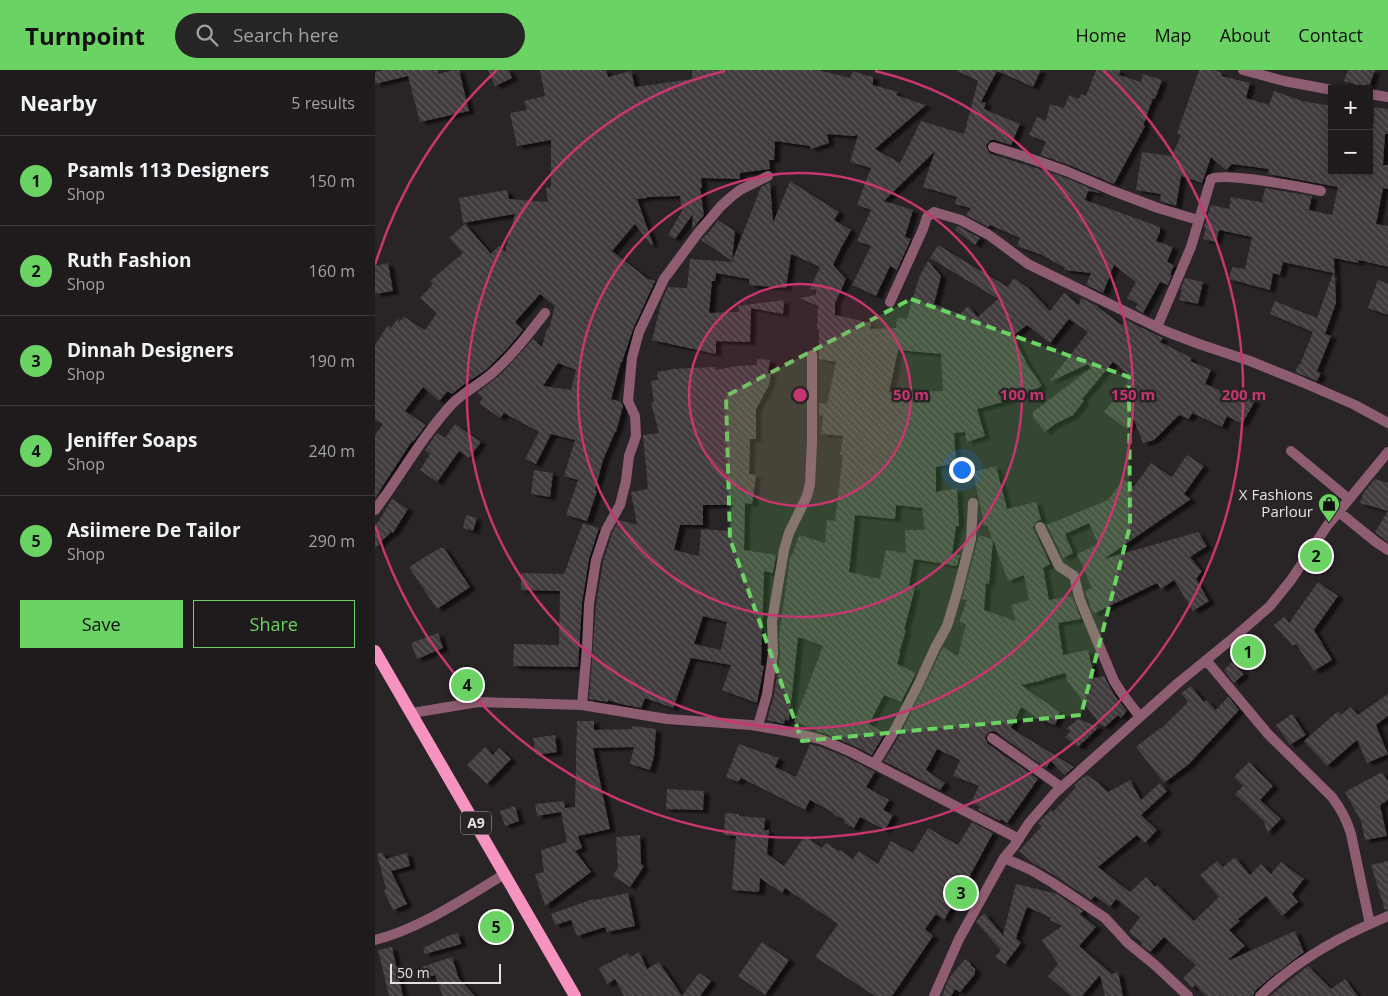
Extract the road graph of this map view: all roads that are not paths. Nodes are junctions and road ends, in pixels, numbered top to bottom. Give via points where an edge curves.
1 (1243, 70) edge
2 (1328, 89) edge
3 (1373, 95) edge
4 (1388, 97) edge
5 (993, 147) dead end
6 (768, 176) dead end
7 (1321, 191) dead end
8 (1198, 220) junction
9 (890, 302) dead end
10 (545, 313) dead end
11 (1157, 326) junction
12 (812, 355) dead end
13 (1388, 423) edge
14 (1291, 451) dead end
15 (1388, 452) edge
16 (1349, 499) junction
17 (973, 503) dead end
18 (375, 510) edge
19 (1339, 512) junction
20 (1040, 527) dead end
21 (1388, 550) edge
22 (375, 651) edge
23 (1206, 660) junction
24 (581, 705) junction
25 (412, 713) junction
26 (1140, 717) junction
27 (758, 726) junction
28 (991, 738) dead end
29 (875, 763) junction
30 (1061, 787) junction
31 (1019, 839) junction
32 (1004, 858) junction
33 (505, 874) junction
34 (1388, 916) edge
35 (1370, 924) junction
36 (375, 940) edge
37 (575, 996) edge
38 (934, 996) edge
39 (1188, 996) edge
40 (1260, 996) edge

1 - 2 street
3 - 4 street
5 - 8 street via 1026,156 1158,208
6 - 24 street via 731,197 698,233 664,279 639,332 632,358 628,400 635,416 636,436 620,505 606,530 596,560
7 - 8 street via 1216,177 1209,182
8 - 11 street via 1191,247
9 - 11 street via 927,217 934,212 961,220 989,235 1029,264
10 - 18 street via 519,347 455,402 422,441
11 - 13 street via 1301,382
12 - 27 street via 810,484 784,550 772,621 773,654
14 - 16 street
15 - 16 street
16 - 19 street
17 - 29 street via 971,539 947,626
19 - 21 street
19 - 23 street via 1270,606
20 - 26 street via 1059,566 1074,576 1080,600 1115,681
22 - 25 main road, A9
23 - 26 street
23 - 35 street via 1268,734 1338,805 1351,834
24 - 25 street via 479,702
24 - 27 street via 667,719
25 - 33 main road, A9
26 - 30 street
27 - 29 street via 823,740
28 - 30 street
29 - 31 street
30 - 31 street
31 - 32 street
32 - 38 street via 959,939
32 - 39 street via 1053,883 1105,918
33 - 36 street via 425,920
33 - 37 main road, A9
34 - 35 street
35 - 40 street via 1291,968

